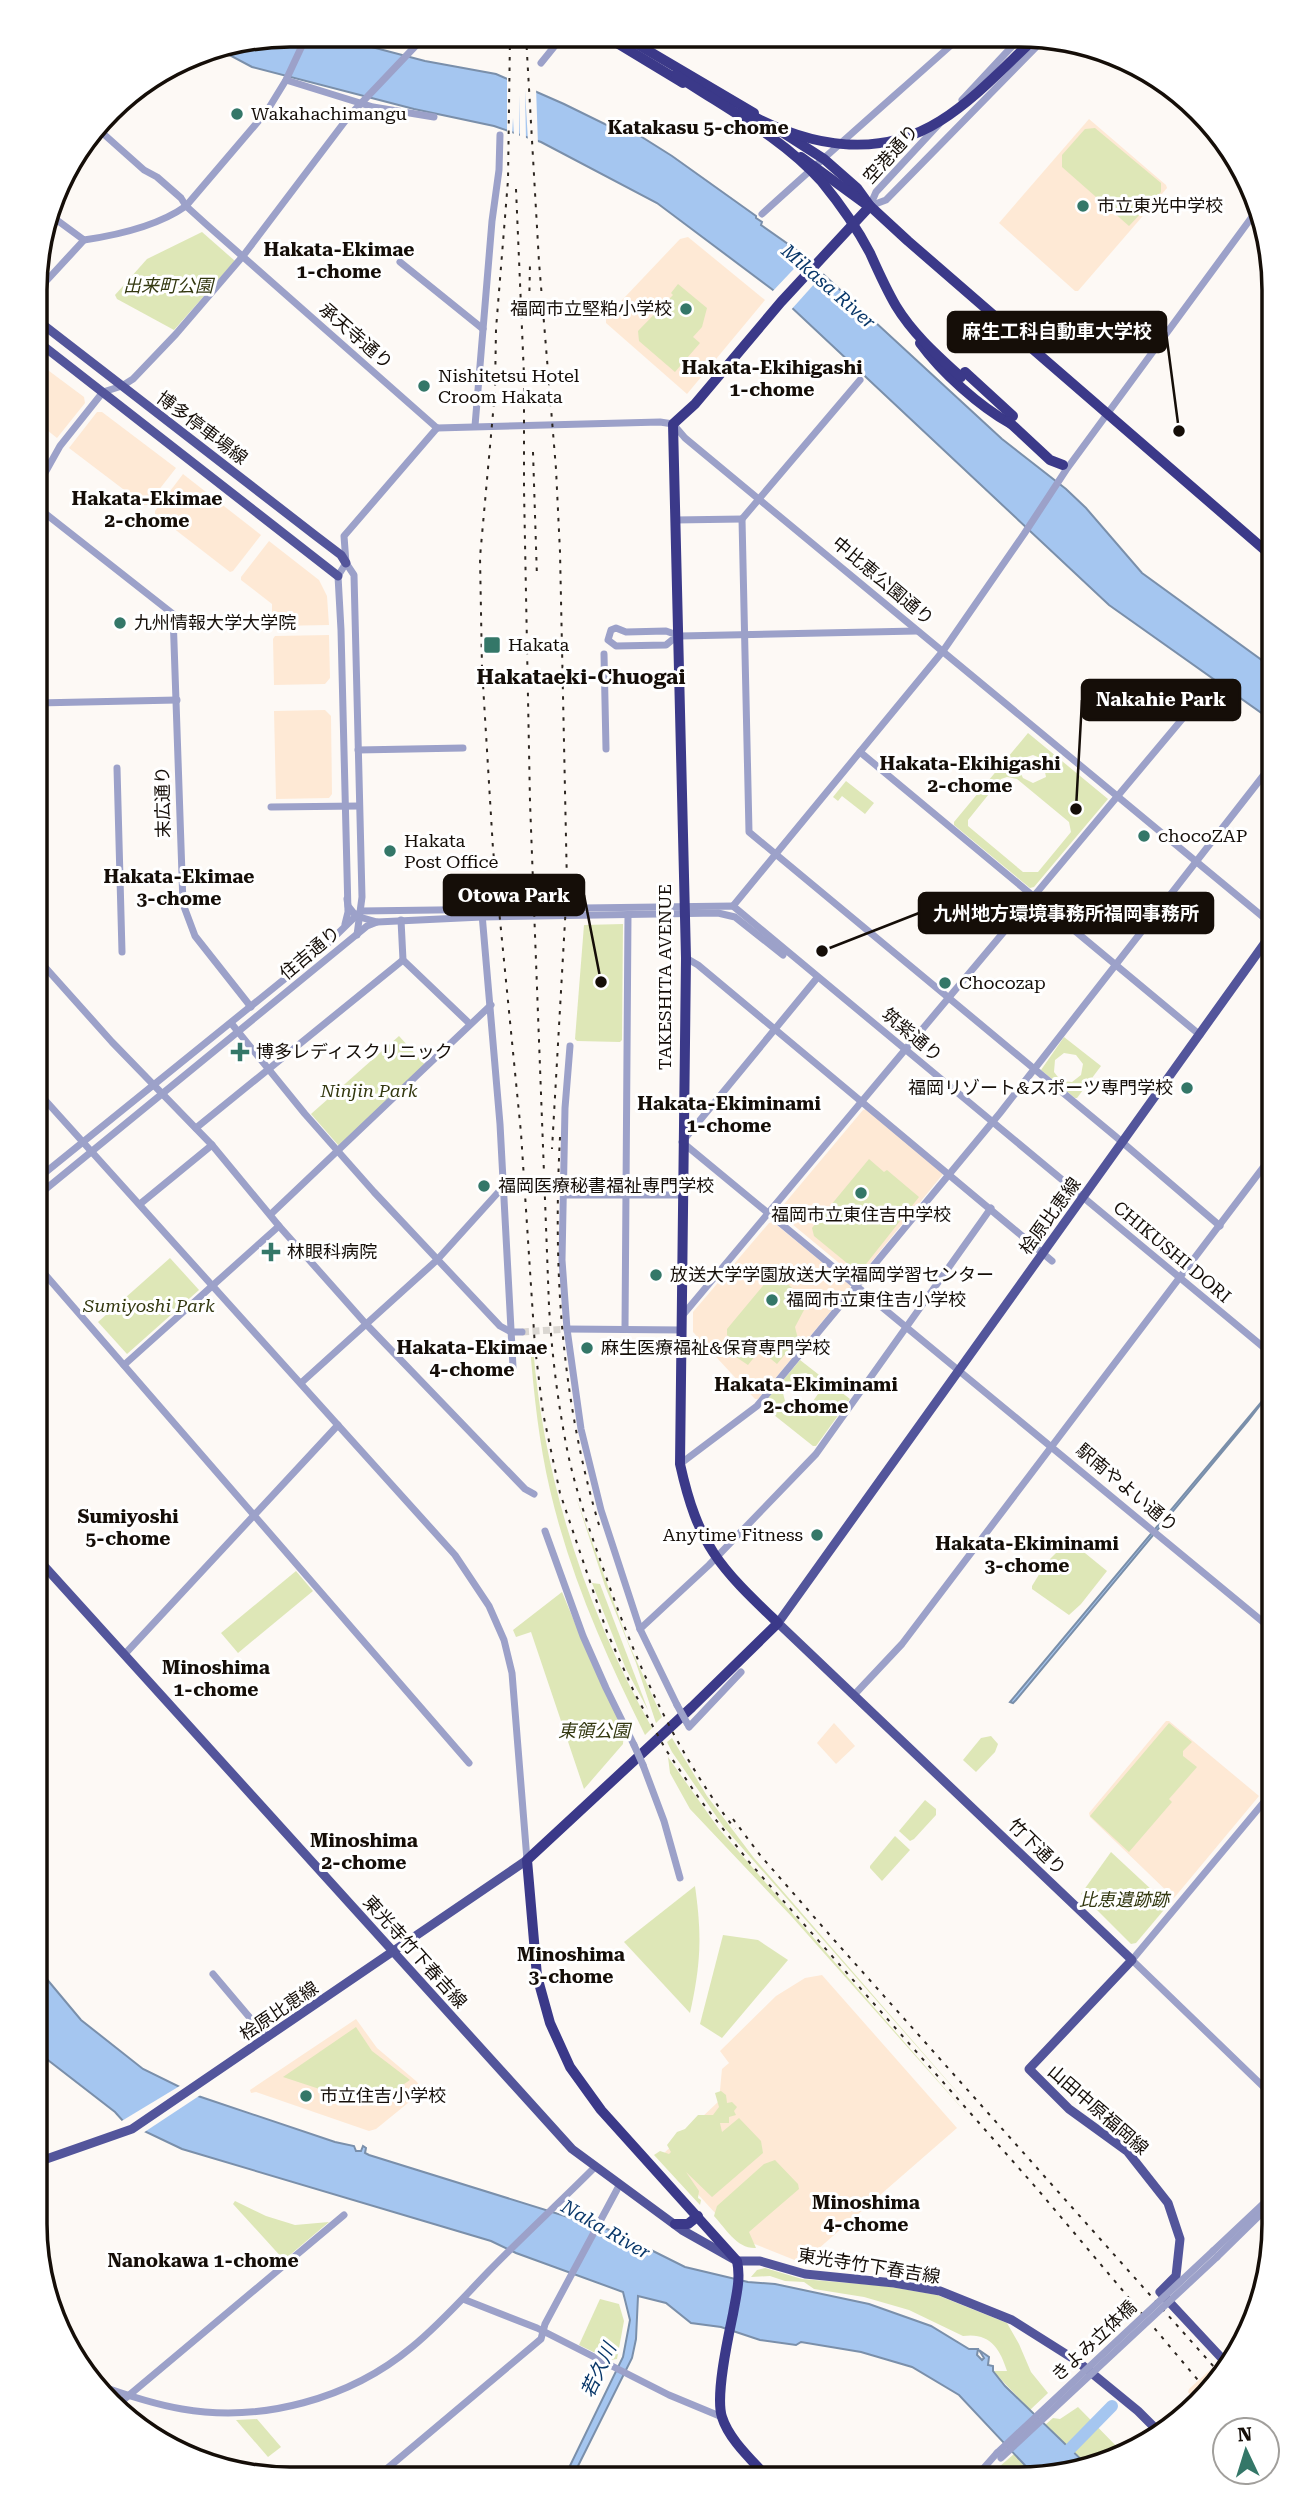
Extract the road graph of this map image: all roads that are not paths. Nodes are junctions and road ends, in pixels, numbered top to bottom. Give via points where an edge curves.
1 (949, 47) edge
2 (1011, 47) edge
3 (1024, 47) edge
4 (1024, 47) edge
5 (301, 48) edge
6 (414, 48) edge
7 (553, 48) edge
8 (625, 48) edge
9 (632, 48) edge
10 (633, 48) edge
11 (643, 48) edge
12 (1035, 48) edge
13 (541, 63) dead end
14 (676, 75) junction
15 (688, 79) junction
16 (286, 80) junction
17 (361, 103) junction
18 (433, 117) dead end
19 (104, 135) edge
20 (500, 135) dead end
21 (820, 163) junction
22 (186, 206) junction
23 (870, 206) junction
24 (762, 214) dead end
25 (1250, 218) edge
26 (58, 221) edge
27 (84, 240) junction
28 (243, 256) junction
29 (400, 262) dead end
30 (48, 279) edge
31 (47, 328) edge
32 (483, 329) junction
33 (47, 349) edge
34 (860, 380) dead end
35 (122, 386) junction
36 (103, 393) junction
37 (1108, 414) junction
38 (1012, 420) junction
39 (673, 424) junction
40 (475, 426) junction
41 (437, 428) junction
42 (1064, 468) junction
43 (47, 469) edge
44 (759, 499) junction
45 (47, 515) edge
46 (742, 519) junction
47 (675, 520) junction
48 (1262, 547) edge
49 (346, 563) junction
50 (338, 576) junction
51 (918, 631) junction
52 (745, 634) junction
53 (677, 636) junction
54 (943, 651) junction
55 (604, 654) dead end
56 (1209, 687) dead end
57 (177, 700) junction
58 (47, 703) edge
59 (463, 748) dead end
60 (606, 749) dead end
61 (358, 750) junction
62 (860, 752) junction
63 (117, 768) dead end
64 (1262, 777) edge
65 (1117, 796) junction
66 (359, 806) junction
67 (271, 807) dead end
68 (344, 807) junction
69 (776, 855) junction
70 (1195, 862) junction
71 (1033, 896) junction
72 (362, 897) junction
73 (347, 899) junction
74 (733, 906) junction
75 (683, 911) junction
76 (376, 912) junction
77 (481, 913) junction
78 (359, 914) junction
79 (628, 915) junction
80 (1262, 918) edge
81 (401, 920) junction
82 (377, 922) junction
83 (344, 926) junction
84 (357, 935) junction
85 (1262, 946) edge
86 (122, 951) dead end
87 (686, 958) junction
88 (403, 960) junction
89 (1116, 964) junction
90 (47, 969) edge
91 (817, 978) junction
92 (948, 998) junction
93 (491, 1005) junction
94 (251, 1007) junction
95 (231, 1023) junction
96 (470, 1024) junction
97 (776, 1029) junction
98 (239, 1033) junction
99 (1200, 1035) junction
100 (570, 1046) dead end
101 (905, 1050) junction
102 (268, 1068) junction
103 (1034, 1069) junction
104 (153, 1085) junction
105 (163, 1094) junction
106 (863, 1101) junction
107 (47, 1102) edge
108 (992, 1123) junction
109 (196, 1128) junction
110 (83, 1142) junction
111 (682, 1142) junction
112 (1122, 1143) junction
113 (212, 1145) junction
114 (92, 1151) junction
115 (338, 1151) junction
116 (1262, 1170) edge
117 (47, 1171) edge
118 (950, 1175) junction
119 (503, 1187) junction
120 (47, 1188) edge
121 (564, 1195) junction
122 (626, 1195) junction
123 (681, 1195) junction
124 (1083, 1198) junction
125 (140, 1203) junction
126 (991, 1208) junction
127 (770, 1213) junction
128 (271, 1214) junction
129 (279, 1226) junction
130 (1220, 1226) junction
131 (1044, 1253) junction
132 (437, 1260) junction
133 (1052, 1261) dead end
134 (47, 1277) edge
135 (1178, 1278) junction
136 (212, 1285) junction
137 (858, 1285) junction
138 (682, 1316) junction
139 (366, 1324) junction
140 (907, 1326) junction
141 (567, 1329) junction
142 (625, 1329) junction
143 (682, 1330) junction
144 (511, 1332) junction
145 (522, 1332) tunnel mouth
146 (1261, 1346) edge
147 (124, 1366) junction
148 (513, 1367) dead end
149 (959, 1369) junction
150 (301, 1383) junction
151 (338, 1425) junction
152 (1052, 1446) junction
153 (680, 1464) junction
154 (534, 1494) dead end
155 (253, 1514) junction
156 (545, 1531) dead end
157 (716, 1558) junction
158 (47, 1569) edge
159 (1261, 1620) edge
160 (778, 1623) junction
161 (640, 1629) junction
162 (124, 1655) junction
163 (741, 1672) dead end
164 (854, 1695) junction
165 (469, 1763) dead end
166 (1261, 1804) edge
167 (527, 1860) junction
168 (680, 1878) dead end
169 (393, 1952) junction
170 (1132, 1959) junction
171 (213, 1974) dead end
172 (267, 2038) junction
173 (1261, 2084) edge
174 (47, 2158) edge
175 (594, 2168) junction
176 (620, 2184) junction
177 (1261, 2211) edge
178 (344, 2215) dead end
179 (698, 2216) junction
180 (675, 2224) junction
181 (739, 2266) junction
182 (463, 2299) junction
183 (542, 2332) junction
184 (1221, 2358) edge
185 (114, 2391) edge
186 (128, 2396) junction
187 (123, 2400) edge
188 (722, 2417) junction
189 (1153, 2426) edge
190 (389, 2467) edge
191 (759, 2467) edge
192 (987, 2467) edge

1 - 21 street
2 - 23 street, 空港通り via 876,192
3 - 14 highway, bridge via 940,121 917,133 874,144 836,145 791,133
4 - 15 highway, bridge via 950,113 916,132 874,143 836,144 791,132
5 - 16 street
6 - 17 street
7 - 13 street
8 - 21 highway
9 - 14 highway
10 - 15 highway
11 - 21 highway via 757,114
12 - 23 street, 空港通り via 886,200
14 - 38 highway, bridge via 783,146 821,182 855,228 907,323
15 - 38 highway, bridge via 786,145 824,178 874,247 911,319
16 - 17 street
16 - 22 street via 267,111
17 - 18 street
17 - 28 street
19 - 22 street, 承天寺通り
20 - 32 street
21 - 23 highway via 851,195
21 - 24 street
22 - 27 street via 158,221
22 - 28 street, 承天寺通り
23 - 37 highway
23 - 39 highway
25 - 37 street
26 - 27 street
27 - 30 street
28 - 35 street via 176,334
28 - 41 street, 承天寺通り
29 - 32 street
31 - 35 main road, 博多停車場線
32 - 40 street
33 - 36 main road, 博多停車場線
34 - 44 street
35 - 36 street
35 - 49 main road, 博多停車場線
36 - 43 street
36 - 50 main road, 博多停車場線
37 - 42 street
37 - 48 highway
38 - 42 highway via 1050,460
39 - 40 street
39 - 44 street, 中比恵公園通り
39 - 47 highway, TAKESHITA AVENUE
40 - 41 street
41 - 49 street via 344,537
42 - 54 street
44 - 46 street
44 - 51 street, 中比恵公園通り
45 - 57 street, 末広通り via 173,614
46 - 47 street
46 - 52 street
47 - 53 highway, TAKESHITA AVENUE
49 - 50 street
49 - 61 street, 住吉通り via 354,575
50 - 68 street, 住吉通り
51 - 52 street
51 - 54 street, 中比恵公園通り
52 - 53 street
52 - 69 street via 749,832
53 - 53 street via 666,645 617,646 608,640 616,628 666,631
53 - 75 highway, TAKESHITA AVENUE
54 - 62 street
54 - 65 street, 中比恵公園通り
55 - 60 street
56 - 65 street
57 - 58 street
57 - 94 street, 末広通り via 183,904 195,936
59 - 61 street
61 - 66 street, 住吉通り
62 - 69 street
62 - 71 street
63 - 86 street
64 - 70 street
65 - 70 street, 中比恵公園通り
65 - 71 street
66 - 68 street
66 - 72 street, 住吉通り
67 - 68 street
68 - 73 street, 住吉通り
69 - 74 street
69 - 92 street
70 - 80 street, 中比恵公園通り
70 - 89 street
71 - 89 street
71 - 92 street
72 - 76 street via 367,909
72 - 78 street, 住吉通り
73 - 78 street via 348,906
73 - 83 street, 住吉通り
74 - 75 street, 筑紫通り
74 - 91 street, 筑紫通り
75 - 77 street, 筑紫通り
75 - 79 street, 筑紫通り
75 - 87 highway, TAKESHITA AVENUE
75 - 91 street, 筑紫通り via 734,917
76 - 77 street, 筑紫通り
76 - 78 street, 筑紫通り
77 - 79 street, 筑紫通り
77 - 81 street, 筑紫通り
77 - 93 street
78 - 82 street, 筑紫通り
78 - 83 street
78 - 84 street, 住吉通り
79 - 122 street
81 - 82 street, 筑紫通り
81 - 88 street
82 - 84 street
83 - 94 street, 住吉通り
84 - 98 street, 住吉通り
85 - 99 main road, 桧原比恵線
87 - 97 street
87 - 111 highway, TAKESHITA AVENUE
88 - 96 street
88 - 102 street
89 - 99 street
89 - 103 street
90 - 104 street
91 - 97 street
91 - 101 street, 筑紫通り
92 - 101 street
92 - 103 street
93 - 96 street
93 - 119 street
94 - 95 street, 住吉通り
95 - 98 street
95 - 104 street, 住吉通り
96 - 115 street
97 - 106 street
97 - 111 street
98 - 102 street
98 - 105 street, 住吉通り
99 - 112 main road, 桧原比恵線
100 - 121 street
101 - 106 street
101 - 108 street, 筑紫通り
102 - 109 street
102 - 115 street
103 - 108 street
103 - 112 street
104 - 105 street
104 - 110 street, 住吉通り
105 - 109 street
105 - 114 street, 住吉通り
106 - 118 street
106 - 127 street
107 - 110 street
108 - 118 street
108 - 124 street, 筑紫通り
109 - 113 street
110 - 114 street
110 - 117 street, 住吉通り
111 - 123 highway, TAKESHITA AVENUE
111 - 127 street, 駅南やよい通り
112 - 124 main road, 桧原比恵線
112 - 130 street
113 - 125 street
113 - 128 street
114 - 120 street, 住吉通り
114 - 125 street
115 - 128 street
115 - 132 street
116 - 130 street
118 - 126 street
118 - 137 street
119 - 132 street
119 - 144 street
121 - 122 street
121 - 141 street
122 - 123 street
122 - 142 street
123 - 138 highway, TAKESHITA AVENUE
124 - 131 main road, 桧原比恵線
124 - 135 street, CHIKUSHI DORI
125 - 136 street
126 - 131 street
126 - 140 street
127 - 137 street, 駅南やよい通り
127 - 138 street
128 - 129 street
129 - 136 street
129 - 139 street
130 - 135 street
131 - 133 street
131 - 149 main road, 桧原比恵線
132 - 139 street
132 - 144 street
134 - 147 street
135 - 146 street, CHIKUSHI DORI
135 - 152 street
136 - 147 street
136 - 150 street
137 - 140 street, 駅南やよい通り
137 - 153 street via 757,1406
138 - 143 highway, TAKESHITA AVENUE
139 - 150 street
139 - 154 street via 524,1489
140 - 149 street, 駅南やよい通り
140 - 157 street via 816,1454
141 - 142 street
141 - 161 street via 591,1474
142 - 143 street
143 - 153 highway, TAKESHITA AVENUE
144 - 145 street
144 - 148 street
147 - 155 street
149 - 152 street, 駅南やよい通り
149 - 160 main road, 桧原比恵線
150 - 151 street
151 - 155 street
151 - 167 street via 455,1555 489,1606 504,1640 512,1673
152 - 159 street, 駅南やよい通り
152 - 164 street via 902,1644
153 - 157 highway, TAKESHITA AVENUE via 695,1521
155 - 162 street
155 - 165 street
156 - 168 street, bridge via 583,1636 643,1765
157 - 160 highway, TAKESHITA AVENUE
157 - 161 street
158 - 162 main road, 東光寺竹下春吉線
160 - 164 main road, 竹下通り
160 - 167 highway
161 - 163 street, bridge via 688,1727
162 - 169 main road, 東光寺竹下春吉線
164 - 170 main road, 竹下通り
166 - 170 street
167 - 169 main road, 桧原比恵線
167 - 179 highway via 537,1976 560,2045 585,2090
169 - 172 main road, 桧原比恵線
169 - 175 main road, 東光寺竹下春吉線 via 572,2150
170 - 173 street, 竹下通り
170 - 184 main road, 山田中原福岡線 via 1029,2069 1069,2109 1127,2151 1168,2203 1180,2239 1176,2277 1160,2292
171 - 172 street
172 - 174 main road, 桧原比恵線 via 132,2129
175 - 176 main road, 東光寺竹下春吉線
175 - 182 street
176 - 180 main road, 東光寺竹下春吉線
176 - 183 street
177 - 192 street, きよみ立体橋, bridge
178 - 186 street
179 - 180 highway via 688,2224
179 - 181 highway
180 - 181 main road, 東光寺竹下春吉線
181 - 188 highway via 720,2403
181 - 189 main road, 東光寺竹下春吉線 via 760,2261 805,2274 940,2291 978,2305 1051,2343
182 - 183 street
182 - 186 street via 392,2361 354,2384 309,2401 223,2413
183 - 188 street
183 - 190 street via 541,2339
185 - 186 street
186 - 187 street
188 - 191 highway

